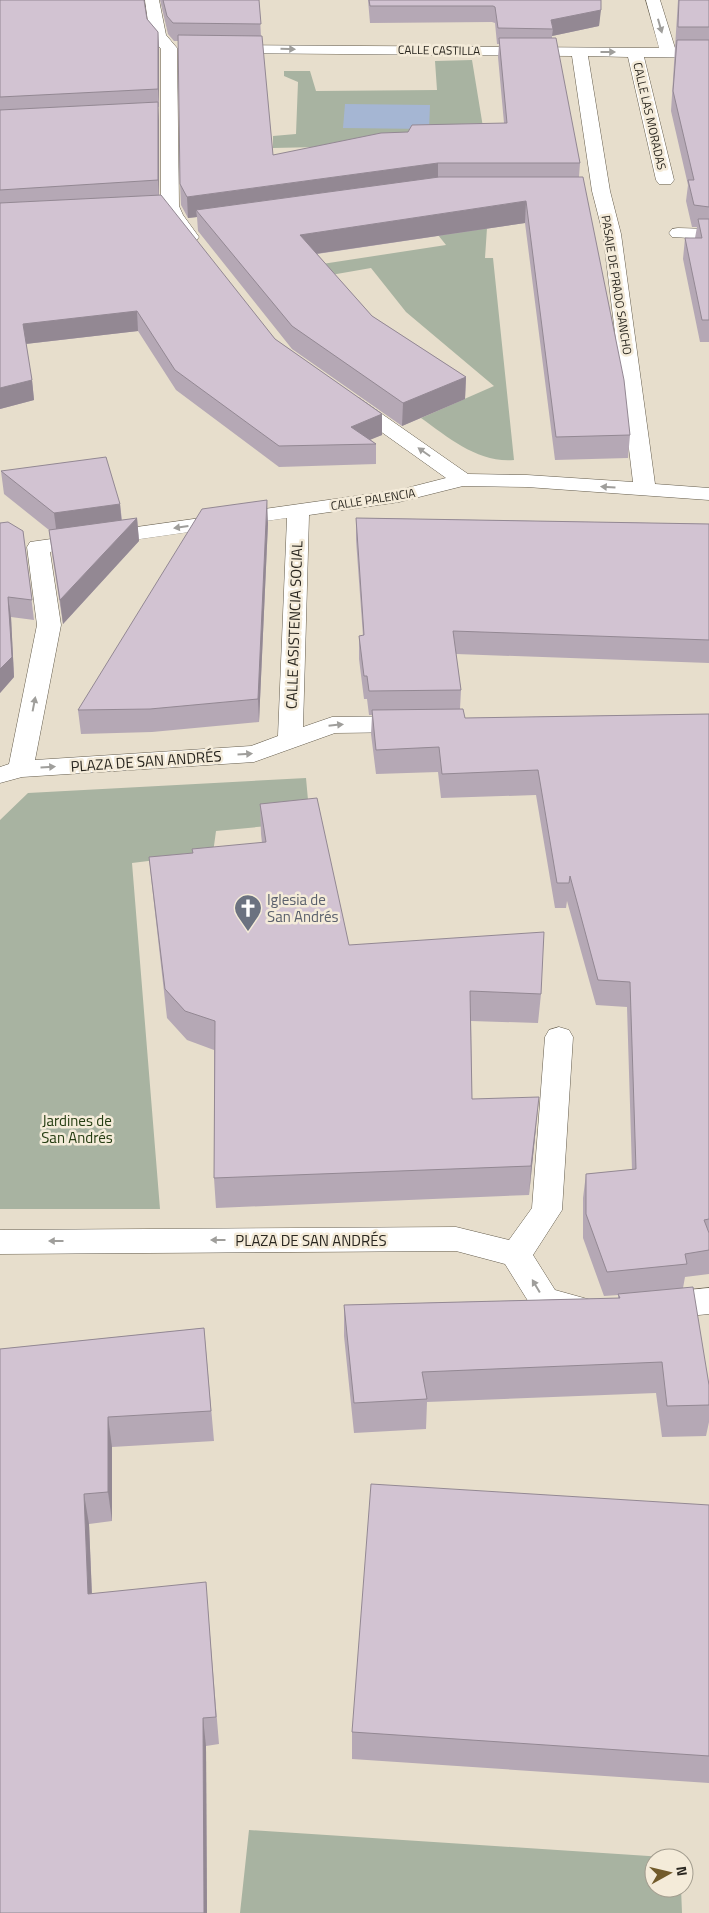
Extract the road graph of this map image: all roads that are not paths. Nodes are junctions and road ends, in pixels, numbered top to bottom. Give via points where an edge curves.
1 (152, 0) edge
2 (653, 0) edge
3 (169, 48) junction
4 (188, 48) edge
5 (208, 48) edge
6 (579, 52) junction
7 (635, 52) junction
8 (668, 52) junction
9 (709, 52) edge
10 (170, 114) junction
11 (150, 115) edge
12 (665, 180) dead end
13 (582, 191) edge
14 (601, 191) junction
15 (201, 224) edge
16 (182, 226) junction
17 (678, 234) dead end
18 (709, 234) edge
19 (200, 249) edge
20 (340, 393) edge
21 (463, 480) junction
22 (644, 490) junction
23 (709, 494) edge
24 (298, 510) junction
25 (431, 724) edge
26 (290, 740) junction
27 (11, 772) edge
28 (559, 1037) dead end
29 (0, 1242) edge
30 (516, 1254) junction
31 (709, 1301) edge

1 - 3 street via 158,36
2 -> 8 street
3 - 4 street
3 - 10 street
5 -> 6 street, CALLE CASTILLA
6 -> 7 street, CALLE CASTILLA
6 - 14 street, PASAJE DE PRADO SANCHO
7 - 8 street, CALLE CASTILLA
7 - 12 street, CALLE LAS MORADAS
8 - 9 street, CALLE CASTILLA
10 - 11 street
10 - 16 street via 160,206
13 - 14 street
14 - 22 street, PASAJE DE PRADO SANCHO via 612,234
15 - 16 street
16 - 19 street
17 - 18 street
21 -> 20 street
22 -> 21 street, CALLE PALENCIA via 527,481
21 - 24 street, CALLE PALENCIA via 399,496
22 - 23 street, CALLE PALENCIA
24 - 26 street, CALLE ASISTENCIA SOCIAL
24 - 27 street, CALLE PALENCIA via 30,543 49,625
26 -> 25 street, PLAZA DE SAN ANDRÉS via 332,725
27 -> 26 street, PLAZA DE SAN ANDRÉS via 254,754
28 - 30 street via 547,1210
30 -> 29 street, PLAZA DE SAN ANDRÉS via 456,1239
31 -> 30 street via 612,1310 544,1300

